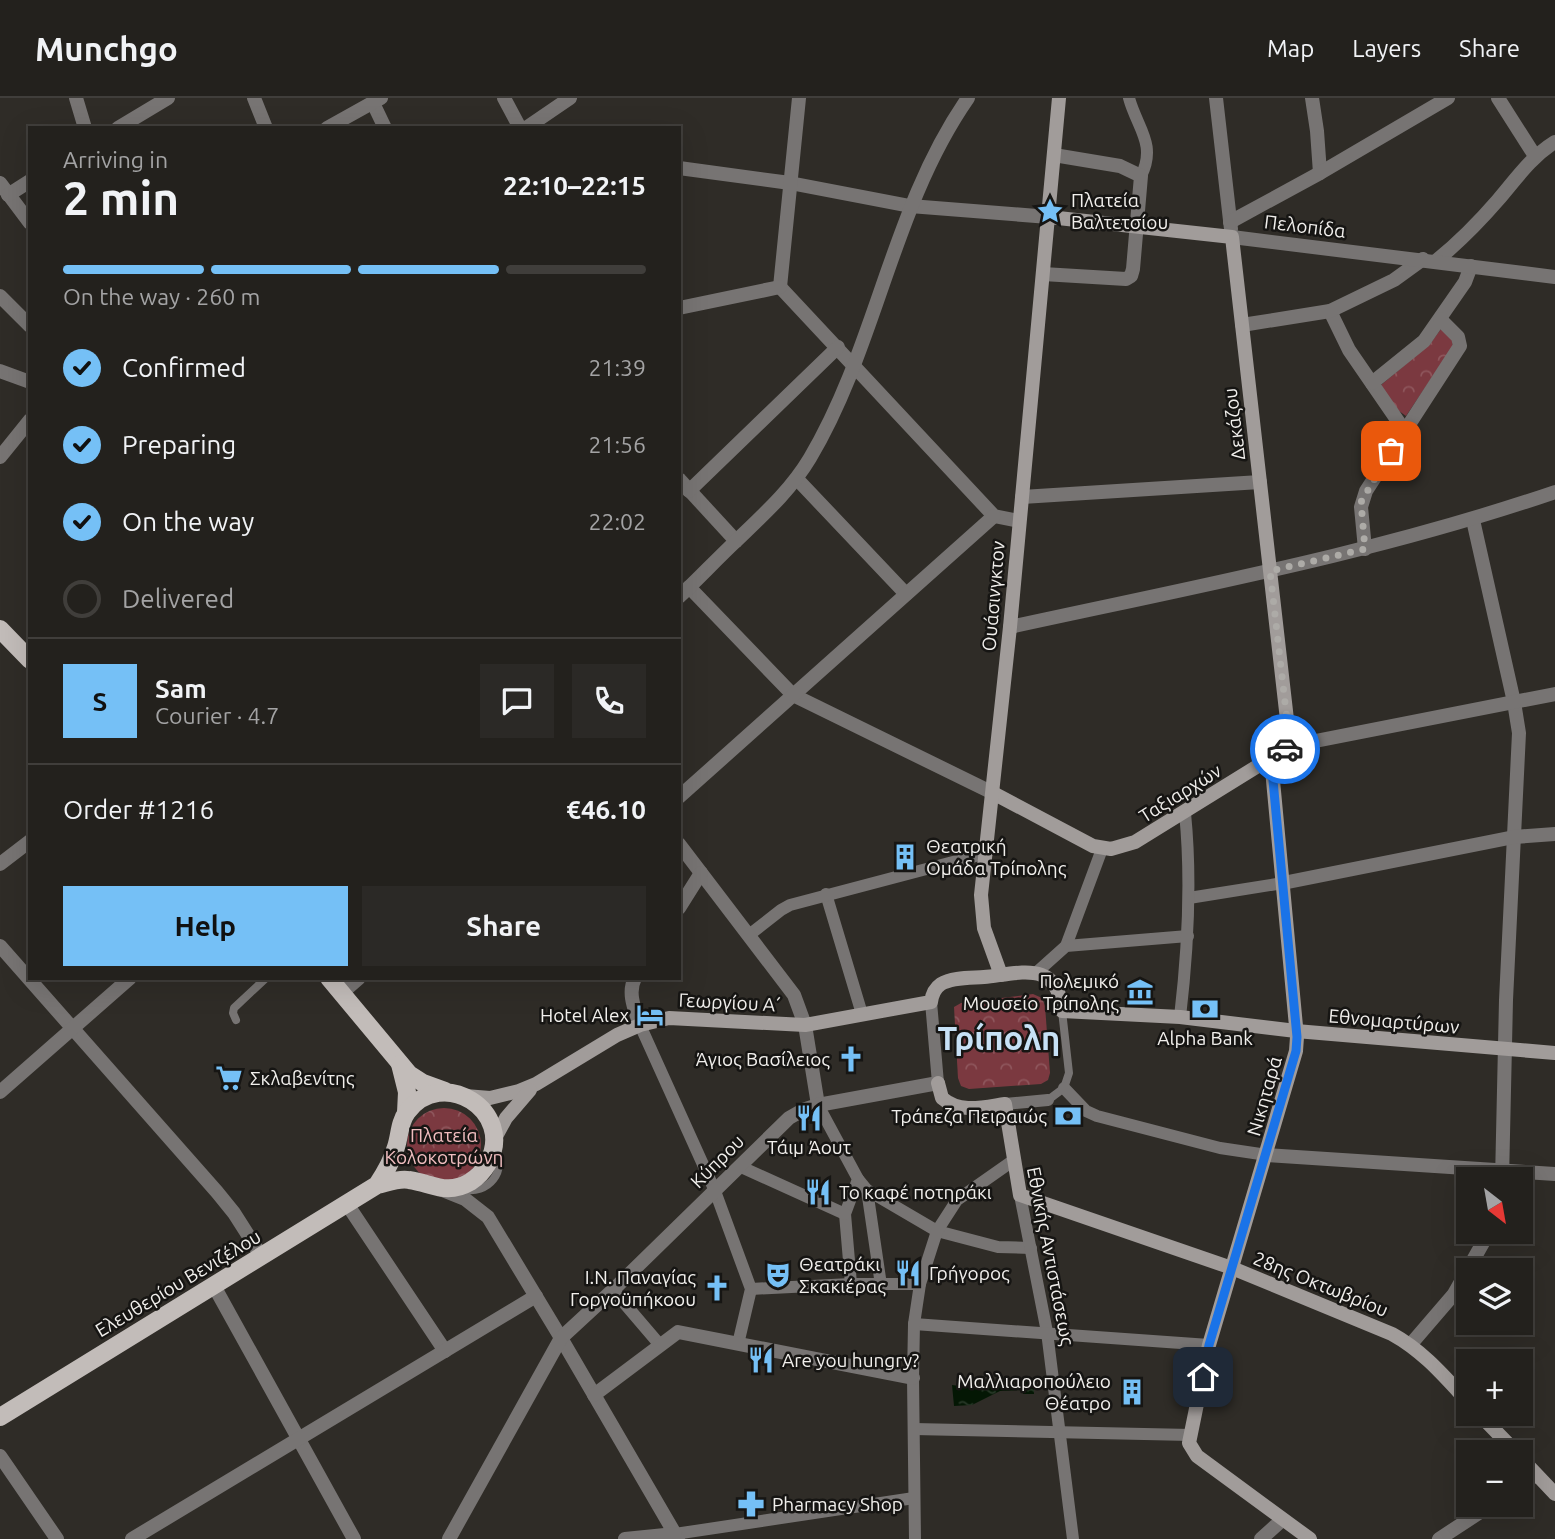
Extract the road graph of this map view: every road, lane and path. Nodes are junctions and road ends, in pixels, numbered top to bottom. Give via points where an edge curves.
1 (76, 98) edge
2 (168, 98) edge
3 (254, 98) edge
4 (504, 98) edge
5 (570, 98) edge
6 (799, 98) edge
7 (968, 98) edge
8 (1059, 98) edge
9 (1129, 98) edge
10 (1216, 98) edge
11 (1312, 98) edge
12 (1448, 98) edge
13 (1497, 98) edge
14 (377, 100) edge
15 (1431, 103) edge
16 (138, 123) edge
17 (84, 126) edge
18 (265, 126) edge
19 (331, 126) edge
20 (384, 126) edge
21 (519, 126) edge
22 (529, 126) edge
23 (1555, 142) edge
24 (1054, 155) junction
25 (1535, 156) junction
26 (681, 168) edge
27 (1320, 173) junction
28 (1140, 176) junction
29 (28, 182) edge
30 (790, 183) junction
31 (4, 189) edge
32 (911, 206) junction
33 (1049, 217) junction
34 (28, 220) edge
35 (1138, 225) junction
36 (1231, 229) junction
37 (1429, 260) junction
38 (1471, 266) junction
39 (1043, 274) junction
40 (1555, 277) edge
41 (780, 287) junction
42 (0, 296) edge
43 (681, 308) edge
44 (1330, 311) junction
45 (1440, 319) junction
46 (28, 324) edge
47 (1242, 325) junction
48 (838, 347) junction
49 (854, 365) junction
50 (0, 371) edge
51 (28, 381) edge
52 (1372, 383) junction
53 (28, 422) edge
54 (1404, 430) junction
55 (0, 457) edge
56 (797, 479) junction
57 (1260, 482) junction
58 (684, 485) edge
59 (1555, 492) edge
60 (1022, 497) junction
61 (994, 516) junction
62 (1473, 520) junction
63 (1020, 521) junction
64 (736, 541) junction
65 (1365, 549) junction
66 (1270, 571) junction
67 (684, 592) edge
68 (906, 594) junction
69 (1010, 627) junction
70 (0, 629) edge
71 (28, 658) edge
72 (1555, 694) edge
73 (793, 695) junction
74 (1514, 702) junction
75 (1290, 746) junction
76 (1271, 759) junction
77 (993, 793) junction
78 (681, 795) edge
79 (1185, 813) junction
80 (1555, 834) edge
81 (1514, 837) junction
82 (28, 843) edge
83 (681, 847) edge
84 (1102, 849) junction
85 (987, 853) junction
86 (0, 864) edge
87 (701, 873) junction
88 (1283, 883) junction
89 (826, 894) junction
90 (1189, 898) junction
91 (681, 905) edge
92 (749, 935) junction
93 (1188, 936) junction
94 (0, 946) edge
95 (1066, 946) junction
96 (1037, 972) junction
97 (1001, 975) junction
98 (28, 978) edge
99 (29, 980) edge
100 (128, 980) edge
101 (264, 980) edge
102 (331, 980) edge
103 (357, 980) edge
104 (629, 980) edge
105 (342, 992) junction
106 (931, 1002) junction
107 (1062, 1011) junction
108 (862, 1014) junction
109 (1180, 1017) junction
110 (236, 1020) dead end
111 (640, 1025) junction
112 (805, 1025) junction
113 (72, 1029) junction
114 (1296, 1031) junction
115 (1506, 1050) junction
116 (1555, 1053) edge
117 (400, 1064) junction
118 (938, 1083) junction
119 (537, 1084) junction
120 (1064, 1088) junction
121 (0, 1092) edge
122 (457, 1094) junction
123 (1048, 1100) joint
124 (1005, 1104) junction
125 (818, 1105) junction
126 (406, 1113) junction
127 (494, 1143) junction
128 (397, 1144) junction
129 (1267, 1155) junction
130 (1014, 1160) junction
131 (739, 1167) junction
132 (1502, 1167) edge
133 (1456, 1171) edge
134 (1533, 1174) edge
135 (1555, 1174) edge
136 (858, 1179) junction
137 (377, 1185) junction
138 (440, 1187) junction
139 (867, 1190) junction
140 (715, 1191) junction
141 (1020, 1195) junction
142 (347, 1204) junction
143 (845, 1214) junction
144 (937, 1231) junction
145 (1482, 1244) edge
146 (1031, 1248) junction
147 (262, 1256) junction
148 (1232, 1268) junction
149 (851, 1284) junction
150 (920, 1284) junction
151 (881, 1285) junction
152 (214, 1286) junction
153 (751, 1289) junction
154 (612, 1290) junction
155 (536, 1296) junction
156 (914, 1324) junction
157 (1047, 1332) junction
158 (561, 1338) junction
159 (738, 1344) junction
160 (1411, 1344) junction
161 (660, 1345) junction
162 (1209, 1345) junction
163 (445, 1351) junction
164 (913, 1378) junction
165 (1456, 1390) edge
166 (594, 1395) junction
167 (0, 1417) edge
168 (1491, 1426) edge
169 (914, 1429) junction
170 (1061, 1431) junction
171 (1191, 1435) junction
172 (298, 1439) junction
173 (1504, 1440) edge
174 (0, 1456) edge
175 (1533, 1472) edge
176 (1536, 1475) junction
177 (1533, 1477) edge
178 (1555, 1494) edge
179 (914, 1498) junction
180 (1473, 1517) edge
181 (1282, 1520) junction
182 (677, 1536) edge
183 (57, 1539) edge
184 (132, 1539) edge
185 (354, 1539) edge
186 (449, 1539) edge
187 (625, 1539) edge
188 (915, 1539) edge
189 (1073, 1539) edge
190 (1261, 1539) edge
191 (1310, 1539) edge
192 (1439, 1539) edge

1 - 17 street
2 - 16 street
3 - 18 street
4 - 21 street
5 - 22 street
6 - 30 street
7 - 32 street
8 - 24 main road, Ουάσινγκτον
9 - 28 street via 1148,147 1147,164
10 - 36 street, Δεκάζου
11 - 27 street
12 - 15 street
13 - 25 street
14 - 19 street
14 - 20 street
15 - 27 street
23 - 25 street
24 - 28 street via 1120,166
24 - 33 main road, Ουάσινγκτον
25 - 37 street via 1464,236
26 - 30 street
27 - 36 street
28 - 35 street
29 - 31 street
30 - 32 street
30 - 41 street
31 - 34 street
32 - 33 street
32 - 49 street
33 - 35 main road, Πελοπίδα
33 - 39 main road, Ουάσινγκτον
35 - 36 main road, Πελοπίδα
35 - 39 street via 1133,269 1126,279
36 - 37 street, Πελοπίδα
36 - 47 main road, Δεκάζου
37 - 38 street, Πελοπίδα
37 - 44 street
38 - 40 street, Πελοπίδα
38 - 45 street
39 - 60 main road, Ουάσινγκτον
41 - 43 street
41 - 48 street
42 - 46 street
44 - 47 street
44 - 52 street
45 - 52 street via 1424,341
45 - 54 street via 1461,346
47 - 57 main road, Δεκάζου
48 - 49 street
48 - 58 street
49 - 56 street
49 - 61 street
50 - 51 street
52 - 54 street
53 - 55 street
54 - 65 street via 1361,502
56 - 64 street
56 - 68 street
57 - 60 street
57 - 66 main road, Δεκάζου
58 - 64 street
59 - 62 street
60 - 63 main road, Ουάσινγκτον
61 - 63 street
61 - 68 street
62 - 65 street
62 - 74 street
63 - 69 main road, Ουάσινγκτον
64 - 67 street
65 - 66 street
66 - 69 street
66 - 75 main road, Δεκάζου
67 - 73 street
68 - 73 street
69 - 77 main road, Ουάσινγκτον
70 - 71 main road
72 - 74 street, Ταξιαρχών
73 - 77 street
73 - 78 street
74 - 75 street, Ταξιαρχών
74 - 81 street via 1519,733
75 - 76 main road, Ταξιαρχών
76 - 79 main road, Ταξιαρχών
76 - 88 main road, Νικηταρά
77 - 84 main road
77 - 85 main road, Ουάσινγκτον
79 - 84 main road, Ταξιαρχών via 1135,842
79 - 90 street
80 - 81 street
81 - 88 street
81 - 115 street
82 - 86 street
83 - 87 street
84 - 95 street
85 - 89 street
85 - 97 main road, Ουάσινγκτον via 981,912
87 - 91 street
87 - 92 street
88 - 90 street
88 - 114 main road, Νικηταρά
89 - 92 street via 781,910
89 - 108 street
90 - 93 street
92 - 112 street via 794,995
93 - 95 street
93 - 109 street
94 - 98 street
95 - 96 street
96 - 97 main road
96 - 107 main road via 1058,988
97 - 106 main road via 942,984
99 - 113 street
100 - 113 street
101 - 110 lane via 234,1008
102 - 105 main road
103 - 105 street
104 - 111 street
105 - 117 main road
106 - 108 main road, Γεωργίου Α΄
106 - 118 street
107 - 109 main road, Εθνομαρτύρων
107 - 120 lane via 1069,1073
108 - 112 main road, Γεωργίου Α΄
109 - 114 main road, Εθνομαρτύρων
111 - 112 main road, Γεωργίου Α΄ via 669,1018
111 - 119 main road, Γεωργίου Α΄
111 - 140 street
112 - 125 street
113 - 121 street
113 - 147 street via 217,1192
114 - 115 main road, Εθνομαρτύρων
114 - 129 main road, Νικηταρά via 1296,1051
115 - 116 main road, Εθνομαρτύρων
115 - 132 street
117 - 122 main road via 423,1083
117 - 126 main road via 407,1092
118 - 124 main road via 942,1098 954,1107
118 - 125 street, Κύπρου
119 - 122 main road, Γεωργίου Α΄ via 500,1096
119 - 127 main road, Γεωργίου Α΄ via 513,1108
120 - 123 lane
120 - 129 street via 1097,1116 1220,1148
122 - 126 main road via 433,1094
122 - 127 main road via 477,1103 486,1114
123 - 124 street
124 - 130 main road, Εθνικής Αντιστάσεως
125 - 131 street, Κύπρου via 789,1118
125 - 136 street
126 - 128 main road
127 - 138 main road via 484,1170 471,1181
128 - 137 main road
128 - 138 main road via 410,1174
129 - 133 street
129 - 148 main road, Νικηταρά
130 - 141 main road, Εθνικής Αντιστάσεως
130 - 144 street via 957,1200
131 - 140 street, Κύπρου
131 - 143 street
134 - 135 street
136 - 139 street
136 - 143 street
137 - 138 main road via 407,1179
137 - 142 main road, Ελευθερίου Βενιζέλου
138 - 155 street via 466,1199 488,1217
139 - 144 street
139 - 151 street
140 - 153 street
140 - 154 street, Κύπρου
141 - 146 street, Εθνικής Αντιστάσεως
141 - 148 main road, 28ης Οκτωβρίου
142 - 147 main road, Ελευθερίου Βενιζέλου
142 - 163 street
143 - 149 street
144 - 146 street via 998,1247
144 - 150 street
145 - 160 street via 1454,1294
146 - 157 street, Εθνικής Αντιστάσεως
147 - 152 main road, Ελευθερίου Βενιζέλου
148 - 160 main road, 28ης Οκτωβρίου
148 - 162 main road, Νικηταρά
149 - 151 street
149 - 153 street
150 - 151 street
150 - 156 street
152 - 167 main road, Ελευθερίου Βενιζέλου
152 - 172 street
153 - 159 street
154 - 158 street, Κύπρου
154 - 161 street
155 - 158 street
155 - 163 street
156 - 157 street
156 - 164 street
157 - 162 street
157 - 170 street, Εθνικής Αντιστάσεως
158 - 166 street
158 - 186 street, Κύπρου
159 - 161 street via 678,1332
159 - 164 street
160 - 165 main road, 28ης Οκτωβρίου
161 - 166 street
162 - 171 main road, Νικηταρά
163 - 172 street
164 - 169 street
166 - 182 street
168 - 173 main road
169 - 170 street
169 - 179 street
170 - 171 street
170 - 189 street, Εθνικής Αντιστάσεως
171 - 181 main road via 1190,1447 1197,1456
172 - 184 street
172 - 185 street
174 - 183 street
175 - 176 main road
176 - 177 street
176 - 178 main road
179 - 182 street
179 - 188 street
180 - 192 street
181 - 190 street
181 - 191 main road
182 - 187 street

